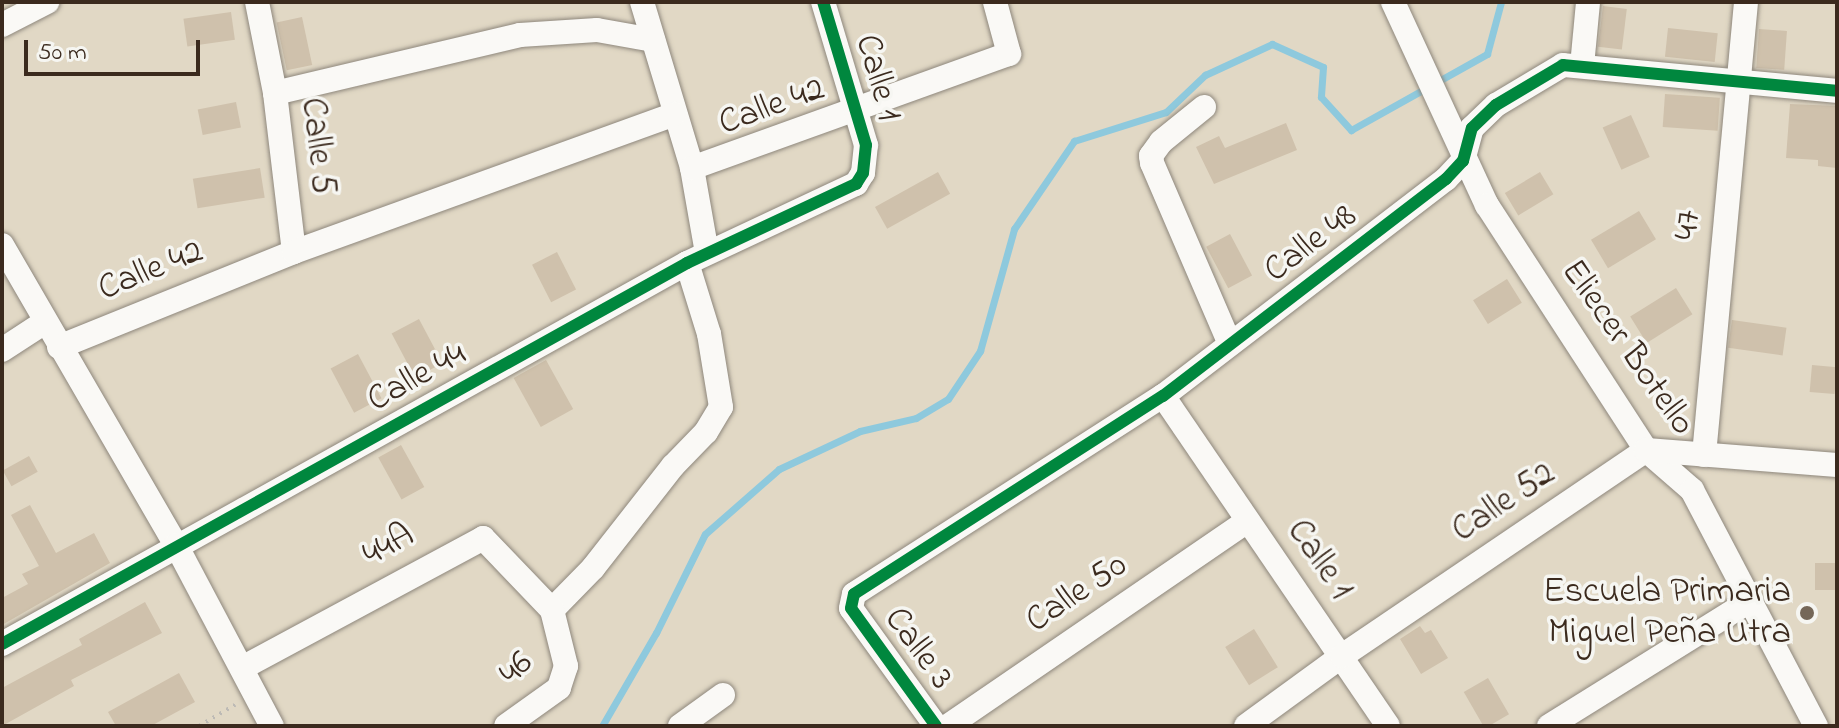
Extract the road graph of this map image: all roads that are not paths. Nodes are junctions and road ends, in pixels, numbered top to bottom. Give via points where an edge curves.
1 (47, 2) edge
2 (257, 2) edge
3 (642, 2) edge
4 (823, 2) edge
5 (995, 2) edge
6 (1393, 2) edge
7 (1588, 2) edge
8 (1746, 2) edge
9 (2, 25) edge
10 (653, 40) junction
11 (1582, 66) junction
12 (1739, 83) junction
13 (1837, 91) edge
14 (275, 93) junction
15 (1204, 107) dead end
16 (855, 109) junction
17 (675, 114) junction
18 (1463, 161) junction
19 (692, 168) junction
20 (863, 173) joint
21 (2, 245) edge
22 (294, 252) junction
23 (697, 258) junction
24 (45, 322) junction
25 (1230, 344) junction
26 (59, 347) junction
27 (2, 350) edge
28 (1163, 396) junction
29 (1646, 450) junction
30 (1704, 455) junction
31 (1837, 465) edge
32 (1247, 521) junction
33 (176, 545) junction
34 (1750, 601) junction
35 (851, 608) joint
36 (552, 610) junction
37 (2, 644) edge
38 (1342, 656) junction
39 (242, 668) junction
40 (723, 695) dead end
41 (272, 726) edge
42 (506, 726) edge
43 (680, 726) edge
44 (936, 726) edge
45 (948, 726) edge
46 (1246, 726) edge
47 (1388, 726) edge
48 (1549, 726) edge
49 (1816, 726) edge

1 - 9 street
2 - 14 street, Calle 5
3 - 10 street
4 - 16 street, Calle 1
5 - 16 street, Calle 42 via 1009,54
6 - 18 street, Eliecer Botello
7 - 11 street
8 - 12 street, 47
10 - 14 street via 597,30 520,35
10 - 17 street
11 - 12 street, Calle 48
11 - 18 street, Calle 48 via 1563,65 1496,105 1472,128
12 - 13 street, Calle 48
12 - 30 street, 47
14 - 22 street, Calle 5
15 - 25 street via 1151,156
16 - 19 street, Calle 42
16 - 20 street, Calle 1 via 866,145
17 - 19 street
17 - 22 street, Calle 42
18 - 25 street, Calle 48
18 - 29 street, Eliecer Botello
19 - 23 street
20 - 23 street, Calle 44 via 856,184
21 - 24 street
22 - 26 street, Calle 42
23 - 33 street, Calle 44
23 - 36 street via 721,407 593,568
24 - 26 street
24 - 27 street
25 - 28 street, Calle 48
26 - 33 street
28 - 32 street, Calle 1
28 - 35 street, Calle 48 via 854,594
29 - 30 street
29 - 34 street, Eliecer Botello via 1692,490
29 - 38 street, Calle 52
30 - 31 street
32 - 38 street, Calle 1
32 - 45 street, Calle 50
33 - 37 street, Calle 44
33 - 39 street
34 - 48 street
34 - 49 street, Eliecer Botello
35 - 44 street, Calle 3
36 - 39 street, 44A via 489,540 476,539
36 - 42 street, 46 via 566,666 563,679 559,688
38 - 46 street, Calle 52
38 - 47 street, Calle 1
39 - 41 street
40 - 43 street

